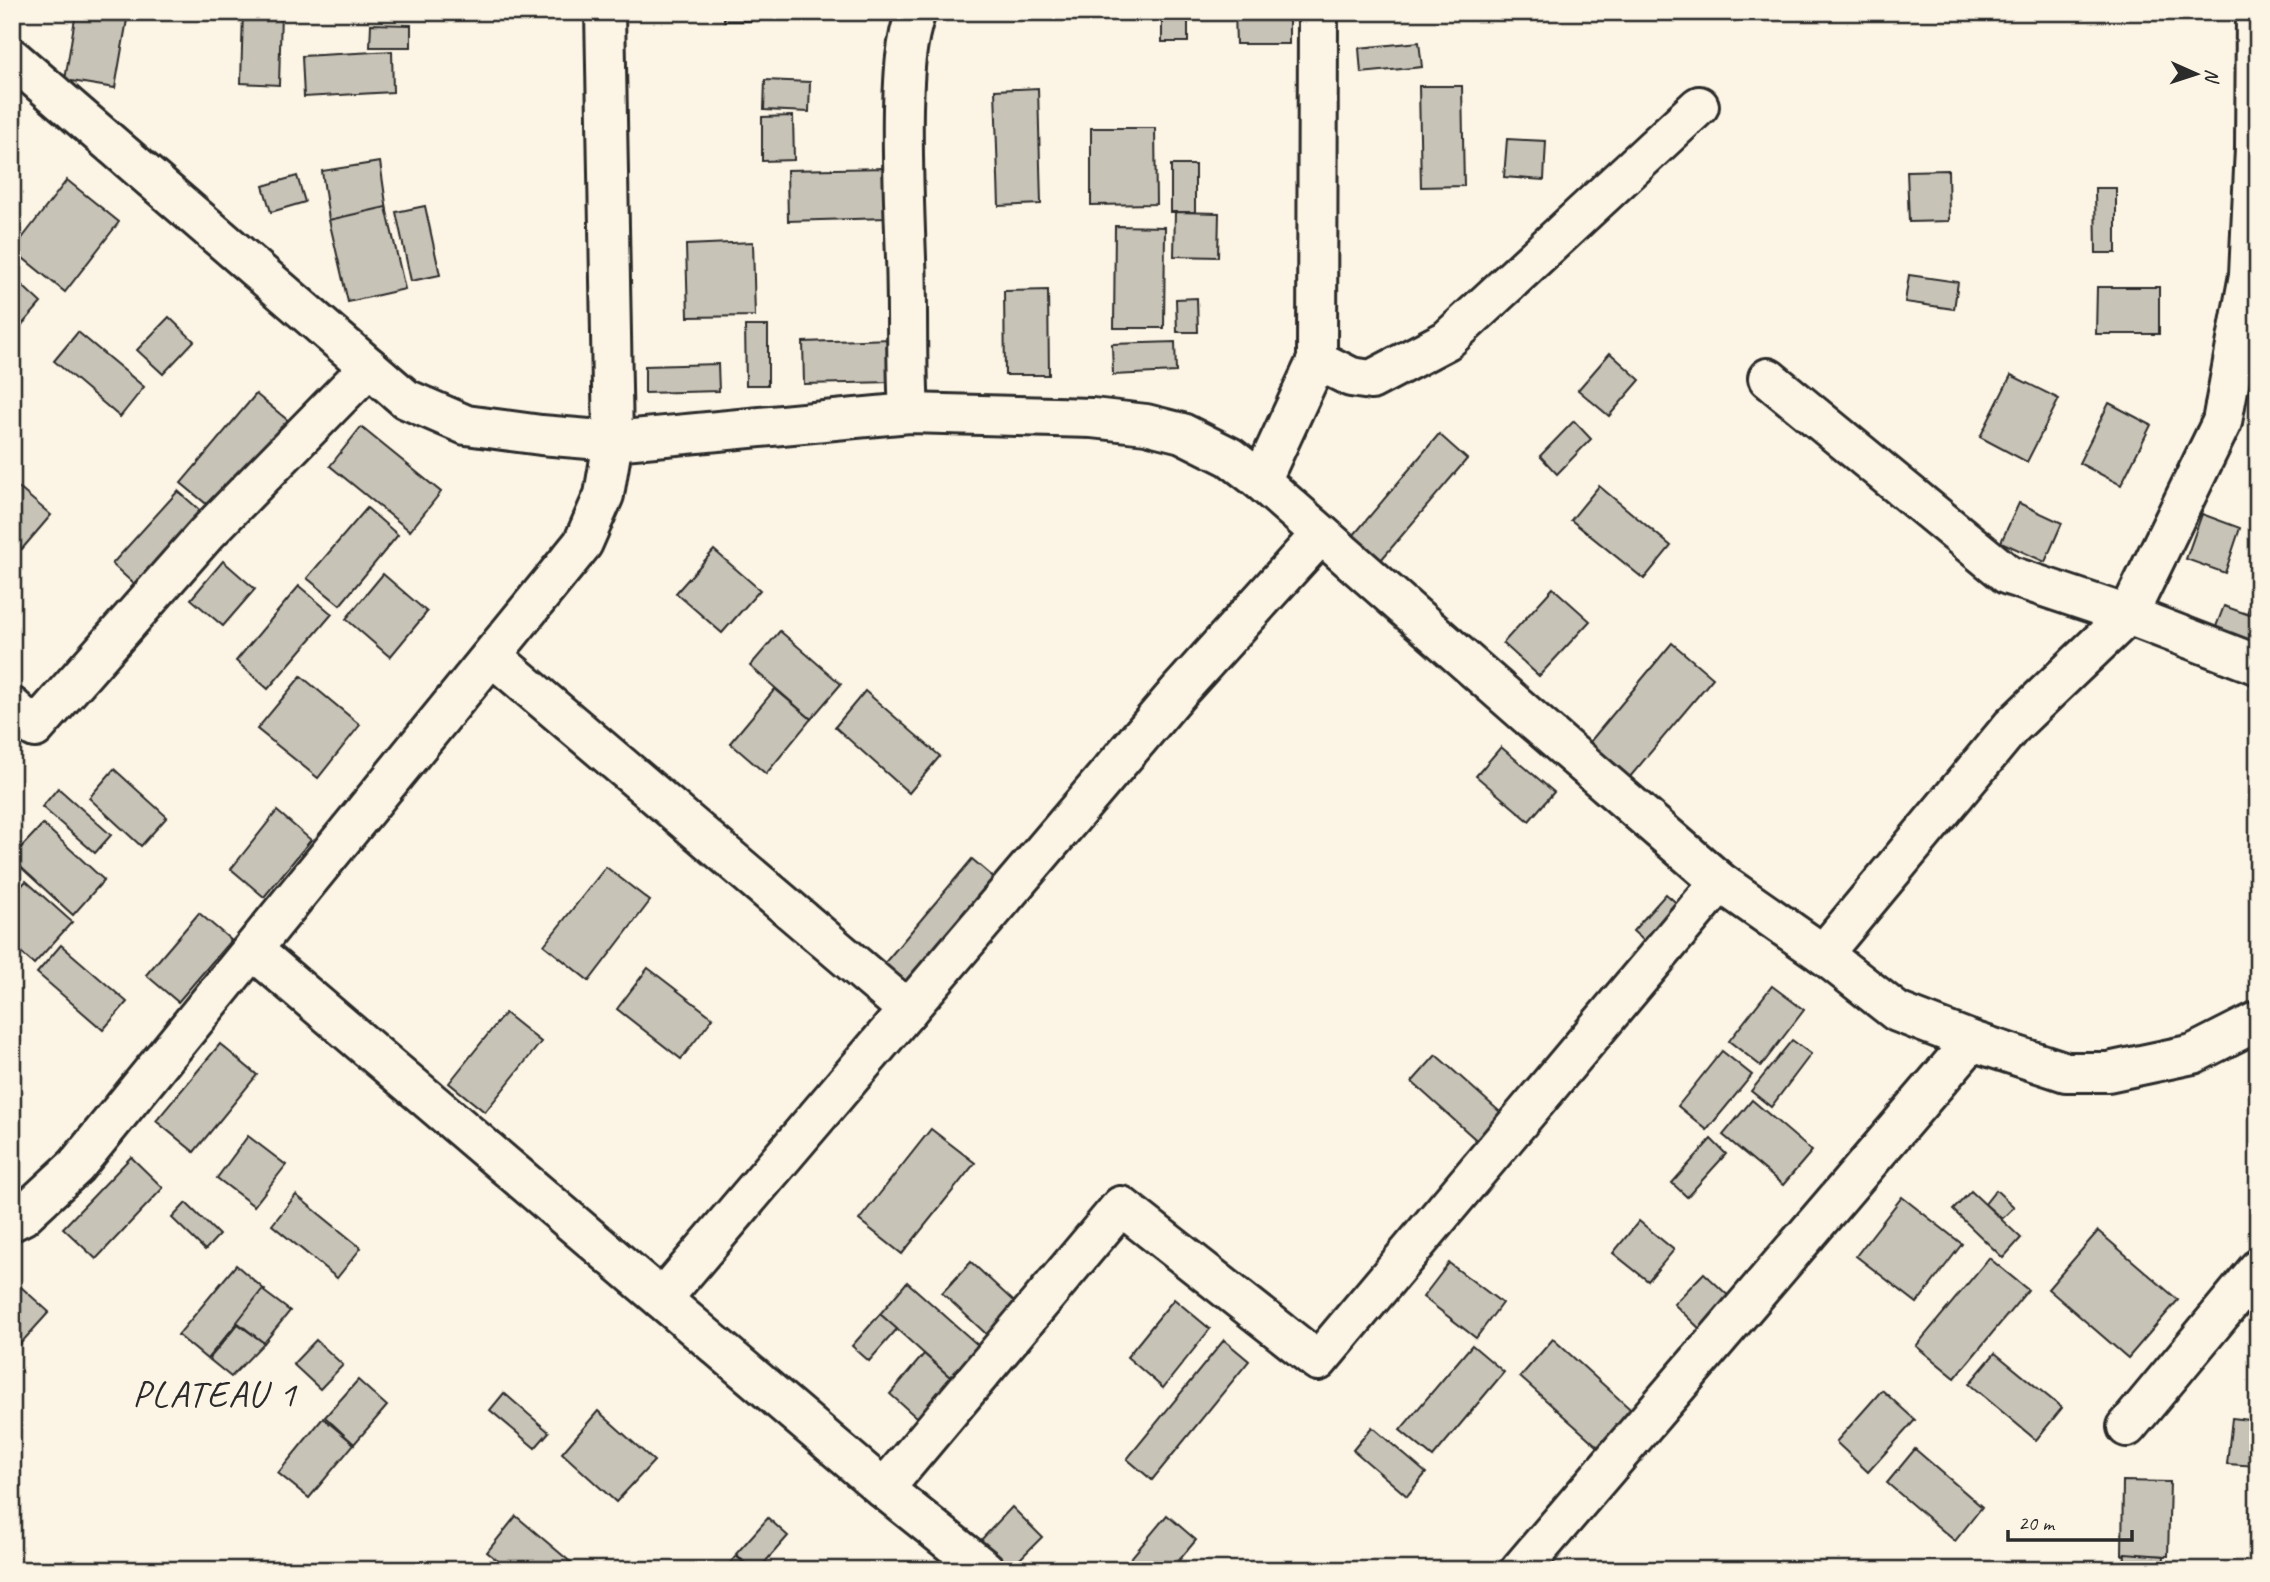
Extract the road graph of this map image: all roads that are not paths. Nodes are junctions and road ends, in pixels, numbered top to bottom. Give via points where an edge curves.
1 (605, 12) edge
2 (916, 12) edge
3 (1318, 12) edge
4 (2256, 12) edge
5 (12, 58) edge
6 (1699, 106) dead end
7 (1317, 360) junction
8 (369, 367) junction
9 (1768, 378) dead end
10 (909, 414) junction
11 (613, 440) junction
12 (1261, 481) junction
13 (1321, 534) junction
14 (2128, 615) junction
15 (492, 656) junction
16 (2258, 665) edge
17 (12, 707) edge
18 (1720, 882) junction
19 (253, 950) junction
20 (1823, 954) junction
21 (908, 1010) junction
22 (2258, 1021) edge
23 (1972, 1041) junction
24 (12, 1221) edge
25 (2258, 1269) edge
26 (662, 1299) junction
27 (2127, 1427) dead end
28 (884, 1489) junction
29 (985, 1570) edge
30 (1520, 1570) edge

1 - 11 street
2 - 10 street via 909,32 904,87 902,172
3 - 7 street
4 - 14 street via 2249,275 2222,422
5 - 8 street
6 - 7 street via 1447,340 1371,380
7 - 12 street
8 - 11 street via 406,399 466,425
8 - 17 street via 206,534 35,728
9 - 14 street via 2008,575
10 - 11 street
10 - 12 street via 1092,418 1146,424 1182,433 1230,457
11 - 15 street via 604,495 583,543
12 - 13 street
13 - 18 street
13 - 21 street via 1180,690
14 - 16 street
14 - 20 street via 2011,727
15 - 19 street
15 - 21 street
18 - 20 street
18 - 28 street via 1318,1361 1121,1206
19 - 24 street via 76,1167
19 - 26 street
20 - 23 street via 1897,1012
21 - 26 street
22 - 23 street via 2193,1054 2108,1072 2066,1072
23 - 30 street
25 - 27 street
26 - 28 street
28 - 29 street

